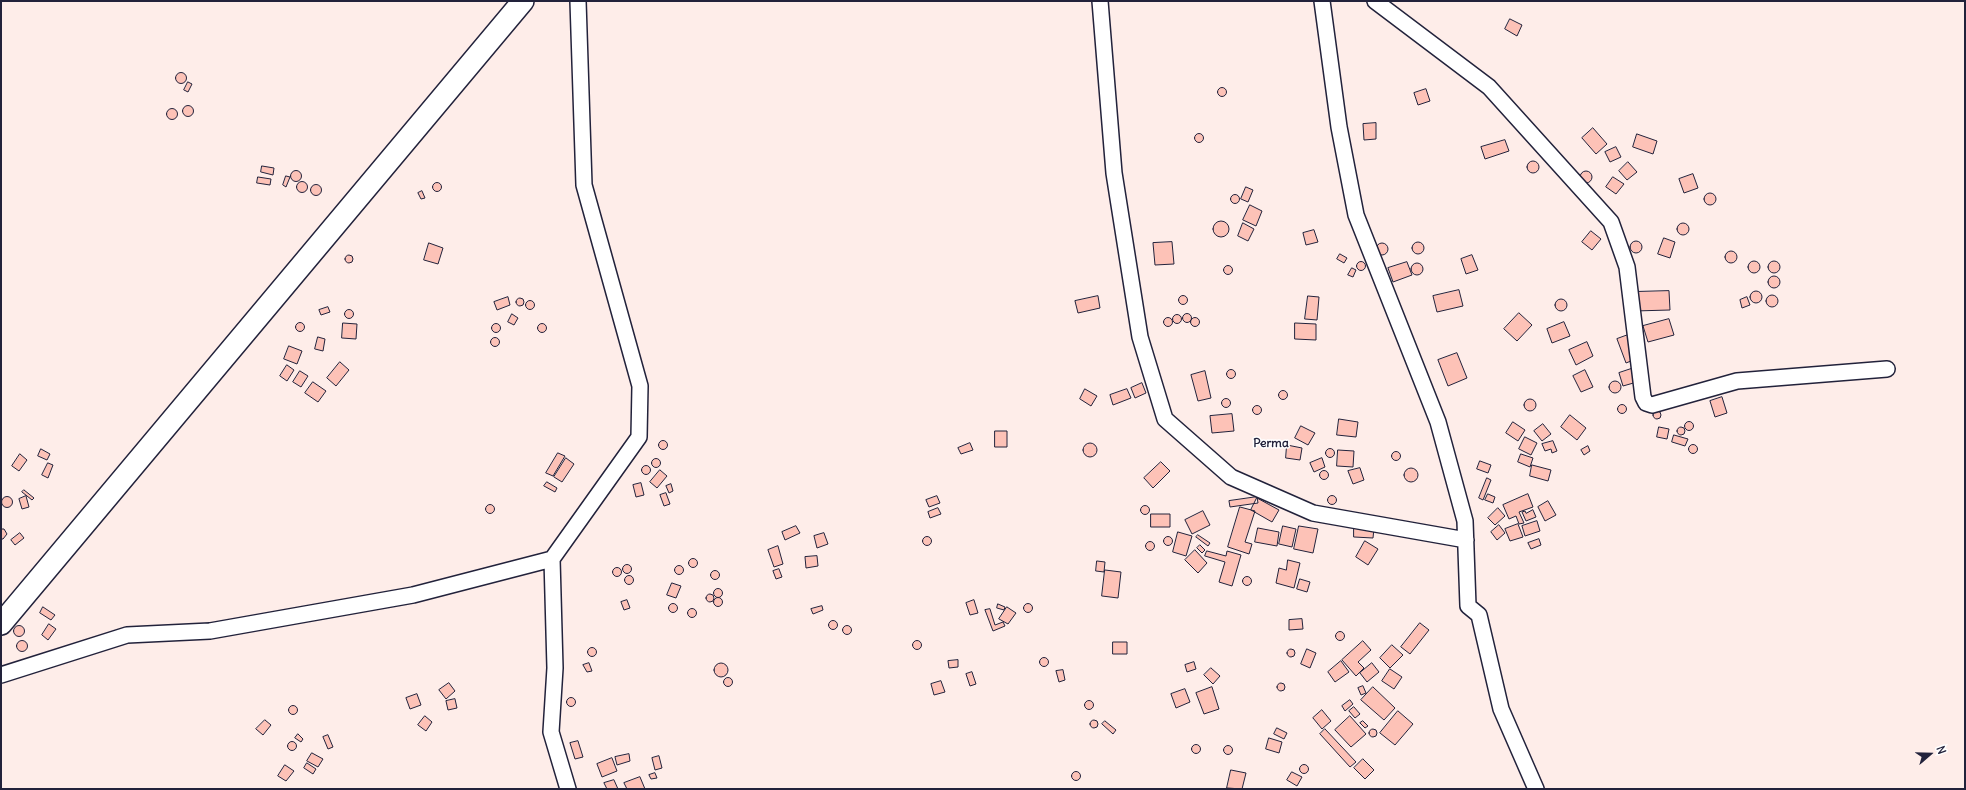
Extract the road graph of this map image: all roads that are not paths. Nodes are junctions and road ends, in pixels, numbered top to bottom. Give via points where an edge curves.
1 (523, 1) edge
2 (578, 1) edge
3 (1100, 1) edge
4 (1322, 1) edge
5 (1376, 1) edge
6 (1887, 369) dead end
7 (1466, 540) junction
8 (552, 559) junction
9 (1, 624) edge
10 (1, 675) edge
11 (568, 789) edge
12 (1536, 789) edge

1 - 9 street
2 - 8 street via 584,185 640,386 639,437
3 - 7 street via 1114,173 1140,337 1165,419 1231,477 1314,513
4 - 7 street via 1339,127 1356,216 1438,422 1465,521
5 - 6 street via 1490,87 1611,222 1627,267 1634,332 1646,403 1652,405 1737,381
7 - 12 street via 1468,606 1479,615 1502,709
8 - 10 street via 413,595 210,631 128,635
8 - 11 street via 555,668 551,732

